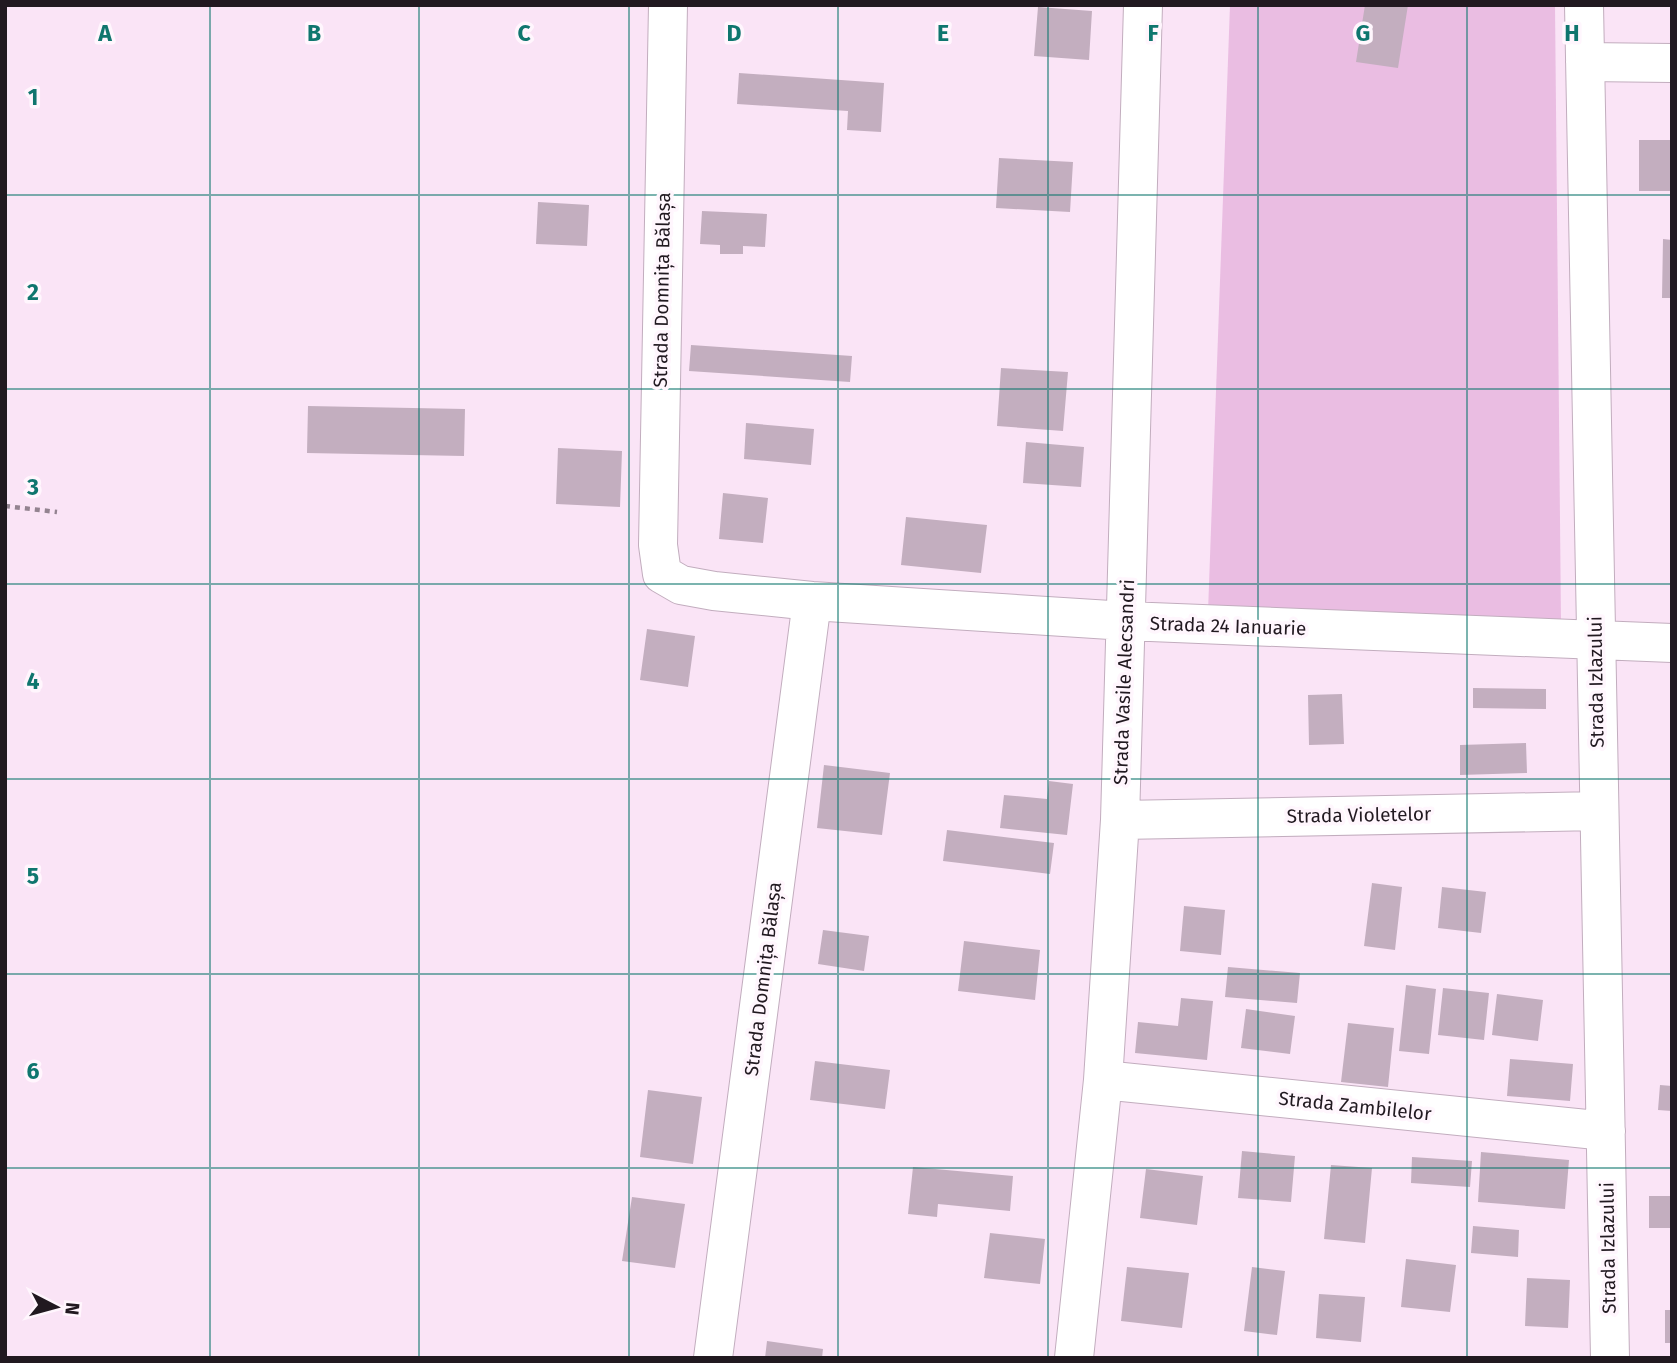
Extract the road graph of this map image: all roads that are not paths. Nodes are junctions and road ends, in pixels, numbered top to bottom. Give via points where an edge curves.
1 (668, 5) edge
2 (1143, 5) edge
3 (1584, 5) edge
4 (1585, 62) junction
5 (1672, 63) edge
6 (662, 574) joint
7 (812, 601) junction
8 (1126, 621) junction
9 (1595, 641) junction
10 (1672, 643) edge
11 (1599, 811) junction
12 (1120, 820) junction
13 (1103, 1080) junction
14 (1606, 1131) junction
15 (713, 1358) edge
16 (1074, 1358) edge
17 (1610, 1358) edge

1 - 6 street, Strada Domnița Bălașa via 658,545
2 - 8 street, Strada Vasile Alecsandri
3 - 4 street, Strada Izlazului
4 - 5 street
4 - 9 street, Strada Izlazului
6 - 7 street, Strada 24 Ianuarie via 692,587
7 - 8 street, Strada 24 Ianuarie
7 - 15 street, Strada Domnița Bălașa
8 - 9 street, Strada 24 Ianuarie
8 - 12 street, Strada Vasile Alecsandri
9 - 10 street, Strada 24 Ianuarie
9 - 11 street, Strada Izlazului
11 - 12 street, Strada Violetelor
11 - 14 street, Strada Izlazului
12 - 13 street, Strada Vasile Alecsandri
13 - 14 street, Strada Zambilelor
13 - 16 street, Strada Vasile Alecsandri
14 - 17 street, Strada Izlazului

